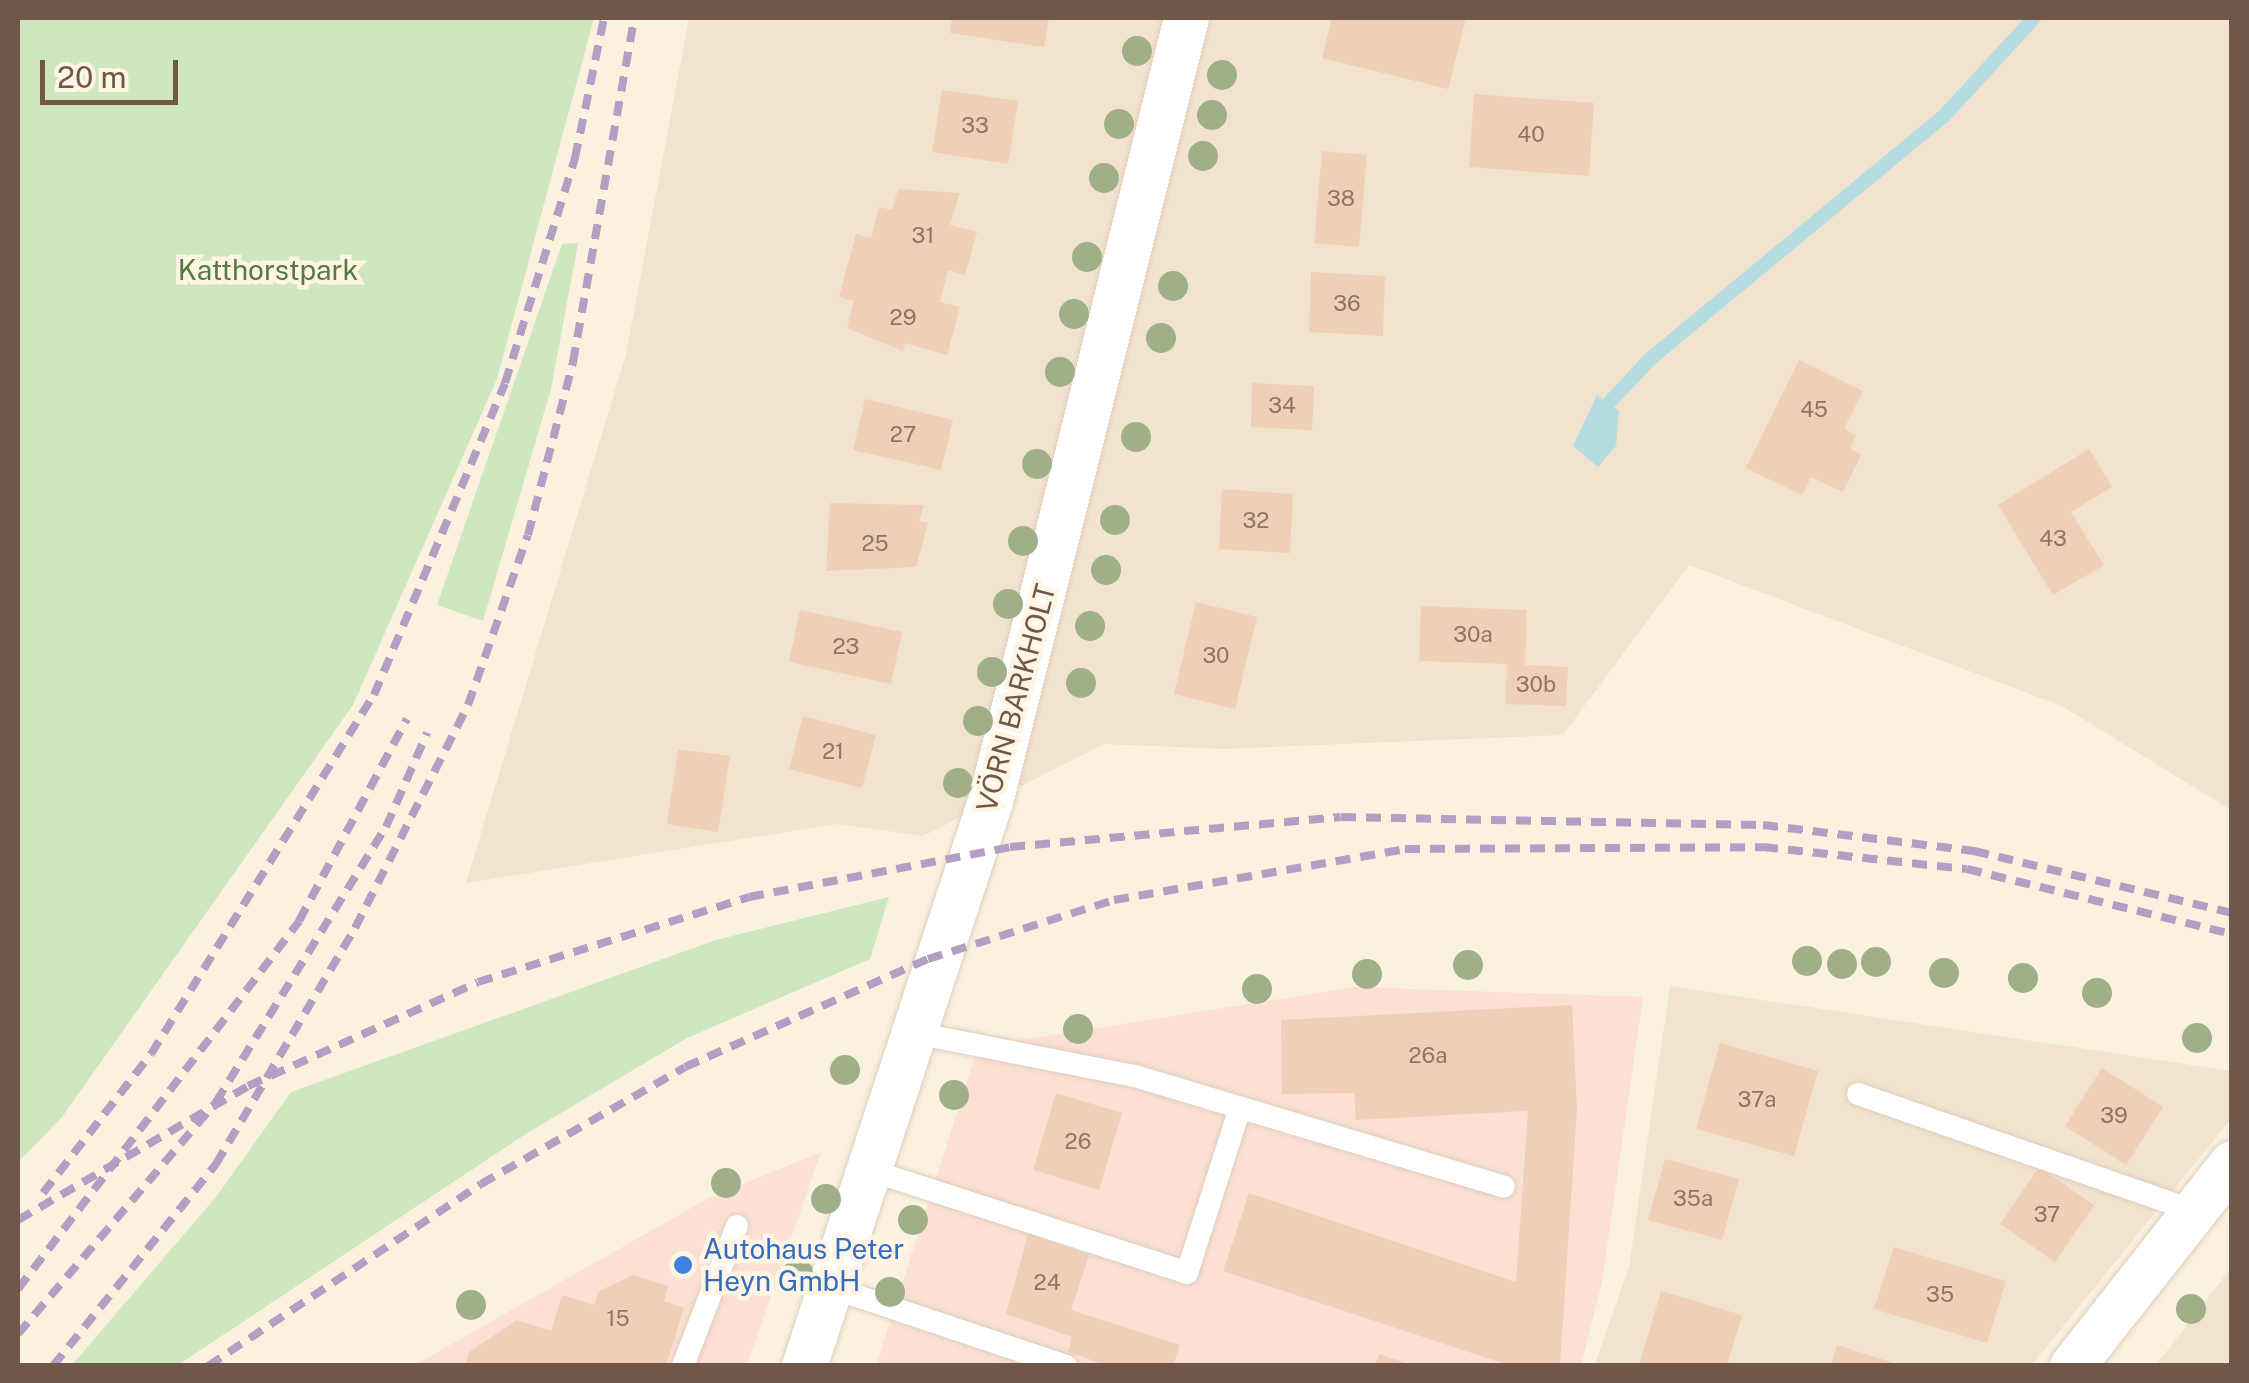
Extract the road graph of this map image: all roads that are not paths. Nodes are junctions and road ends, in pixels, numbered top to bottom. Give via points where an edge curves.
1 (1186, 18) edge
2 (915, 1033) junction
3 (1858, 1094) dead end
4 (1240, 1108) junction
5 (2232, 1164) edge
6 (869, 1170) junction
7 (1504, 1187) dead end
8 (2194, 1211) junction
9 (737, 1226) dead end
10 (830, 1288) junction
11 (683, 1366) edge
12 (804, 1366) edge
13 (1066, 1366) edge
14 (2072, 1366) edge

1 - 2 street, VÖRN BARKHOLT via 991,798
2 - 4 lane via 1135,1076
2 - 6 street, VÖRN BARKHOLT
3 - 8 lane
4 - 6 lane via 1187,1273
4 - 7 lane
5 - 8 street
6 - 10 street, VÖRN BARKHOLT
8 - 14 street
9 - 11 lane
10 - 12 street, VÖRN BARKHOLT
10 - 13 lane

